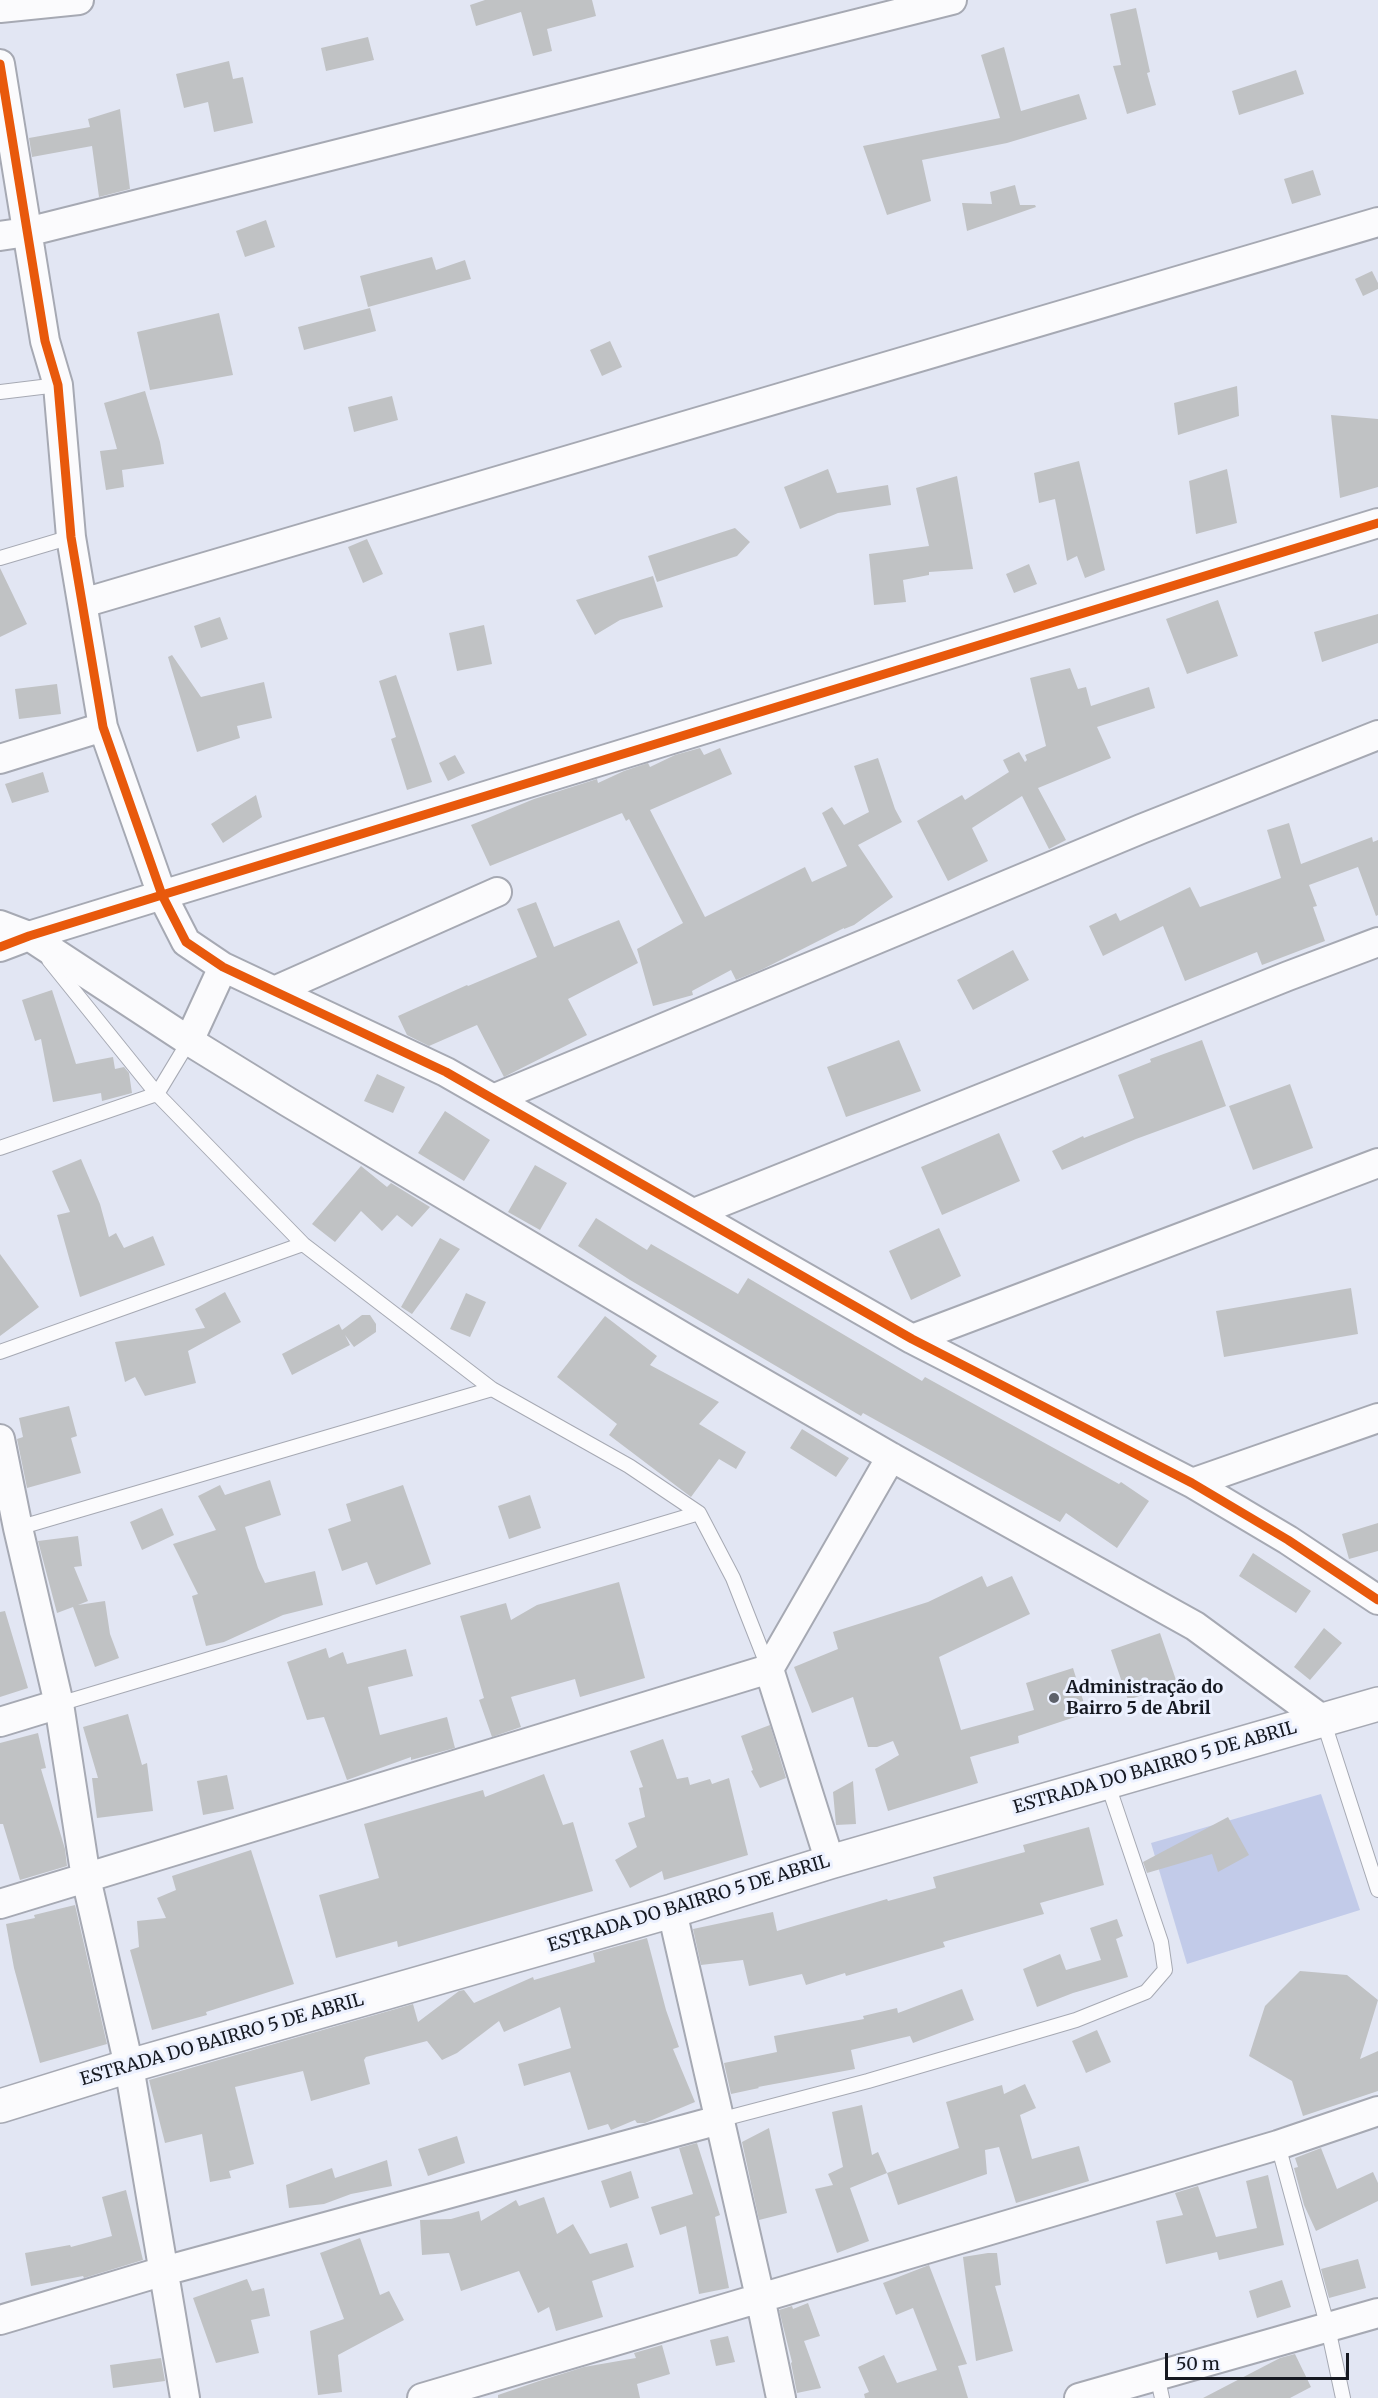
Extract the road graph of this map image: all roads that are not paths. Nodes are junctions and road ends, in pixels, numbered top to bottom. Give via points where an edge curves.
1 (79, 0) edge
2 (951, 0) edge
3 (0, 8) edge
4 (0, 64) edge
5 (1378, 222) edge
6 (14, 234) edge
7 (58, 384) junction
8 (0, 392) edge
9 (1378, 523) edge
10 (71, 537) junction
11 (0, 558) edge
12 (83, 603) junction
13 (103, 727) junction
14 (1378, 735) edge
15 (0, 759) edge
16 (497, 892) dead end
17 (162, 894) junction
18 (0, 926) edge
19 (29, 936) junction
20 (1378, 942) edge
21 (0, 947) edge
22 (223, 967) junction
23 (274, 991) junction
24 (189, 1041) junction
25 (157, 1094) junction
26 (493, 1099) junction
27 (0, 1148) edge
28 (1378, 1163) edge
29 (694, 1213) junction
30 (303, 1244) junction
31 (912, 1339) junction
32 (0, 1352) edge
33 (492, 1389) junction
34 (1378, 1418) edge
35 (0, 1439) edge
36 (891, 1457) junction
37 (1192, 1484) junction
38 (699, 1513) junction
39 (9, 1531) edge
40 (1378, 1600) edge
41 (769, 1670) junction
42 (59, 1704) junction
43 (1378, 1704) edge
44 (1323, 1720) junction
45 (0, 1722) edge
46 (1107, 1782) junction
47 (830, 1862) junction
48 (86, 1878) junction
49 (1378, 1890) edge
50 (0, 1904) edge
51 (672, 1911) junction
52 (129, 2066) junction
53 (0, 2106) edge
54 (1378, 2110) edge
55 (718, 2120) junction
56 (1278, 2145) junction
57 (164, 2271) junction
58 (760, 2297) junction
59 (1378, 2313) edge
60 (0, 2320) edge
61 (1328, 2328) junction
62 (1159, 2387) edge
63 (185, 2398) edge
64 (422, 2398) edge
65 (781, 2398) edge
66 (1079, 2398) edge
67 (1343, 2398) edge

1 - 3 street
2 - 6 street
4 - 6 street
5 - 12 street
6 - 7 street
7 - 8 lane
7 - 10 street
9 - 17 street
10 - 11 lane
10 - 12 street
12 - 13 street
13 - 15 street
13 - 17 street
14 - 26 street via 1141,829
16 - 23 street
17 - 19 street
17 - 22 street via 186,942
18 - 19 street
19 - 21 street
19 - 24 street
19 - 25 lane
20 - 29 street
22 - 23 street
22 - 24 street
23 - 26 street via 446,1072
24 - 25 lane
24 - 36 street
25 - 27 lane
25 - 30 lane
26 - 29 street
28 - 31 street
29 - 31 street
30 - 32 lane
30 - 33 lane
31 - 37 street
33 - 38 lane via 629,1466
33 - 39 lane
34 - 37 street
35 - 39 street
36 - 41 street
36 - 44 street via 1196,1626
37 - 40 street via 1288,1540
38 - 41 lane via 733,1578
38 - 42 lane
39 - 42 street
41 - 47 street
41 - 48 street
42 - 45 street
42 - 48 street
43 - 44 street, ESTRADA DO BAIRRO 5 DE ABRIL
44 - 46 street, ESTRADA DO BAIRRO 5 DE ABRIL
44 - 49 lane
46 - 47 street, ESTRADA DO BAIRRO 5 DE ABRIL
46 - 55 lane via 1161,1942 1165,1970 1146,1992 1076,2020 868,2082
47 - 51 street, ESTRADA DO BAIRRO 5 DE ABRIL
48 - 50 street
48 - 52 street
51 - 52 street, ESTRADA DO BAIRRO 5 DE ABRIL
51 - 55 street
52 - 53 street, ESTRADA DO BAIRRO 5 DE ABRIL
52 - 57 street
54 - 56 street
55 - 57 street
55 - 58 street
56 - 58 street
56 - 61 lane
57 - 60 street
57 - 63 street
58 - 64 street
58 - 65 street
59 - 61 street
61 - 62 street
61 - 67 lane
62 - 66 street

